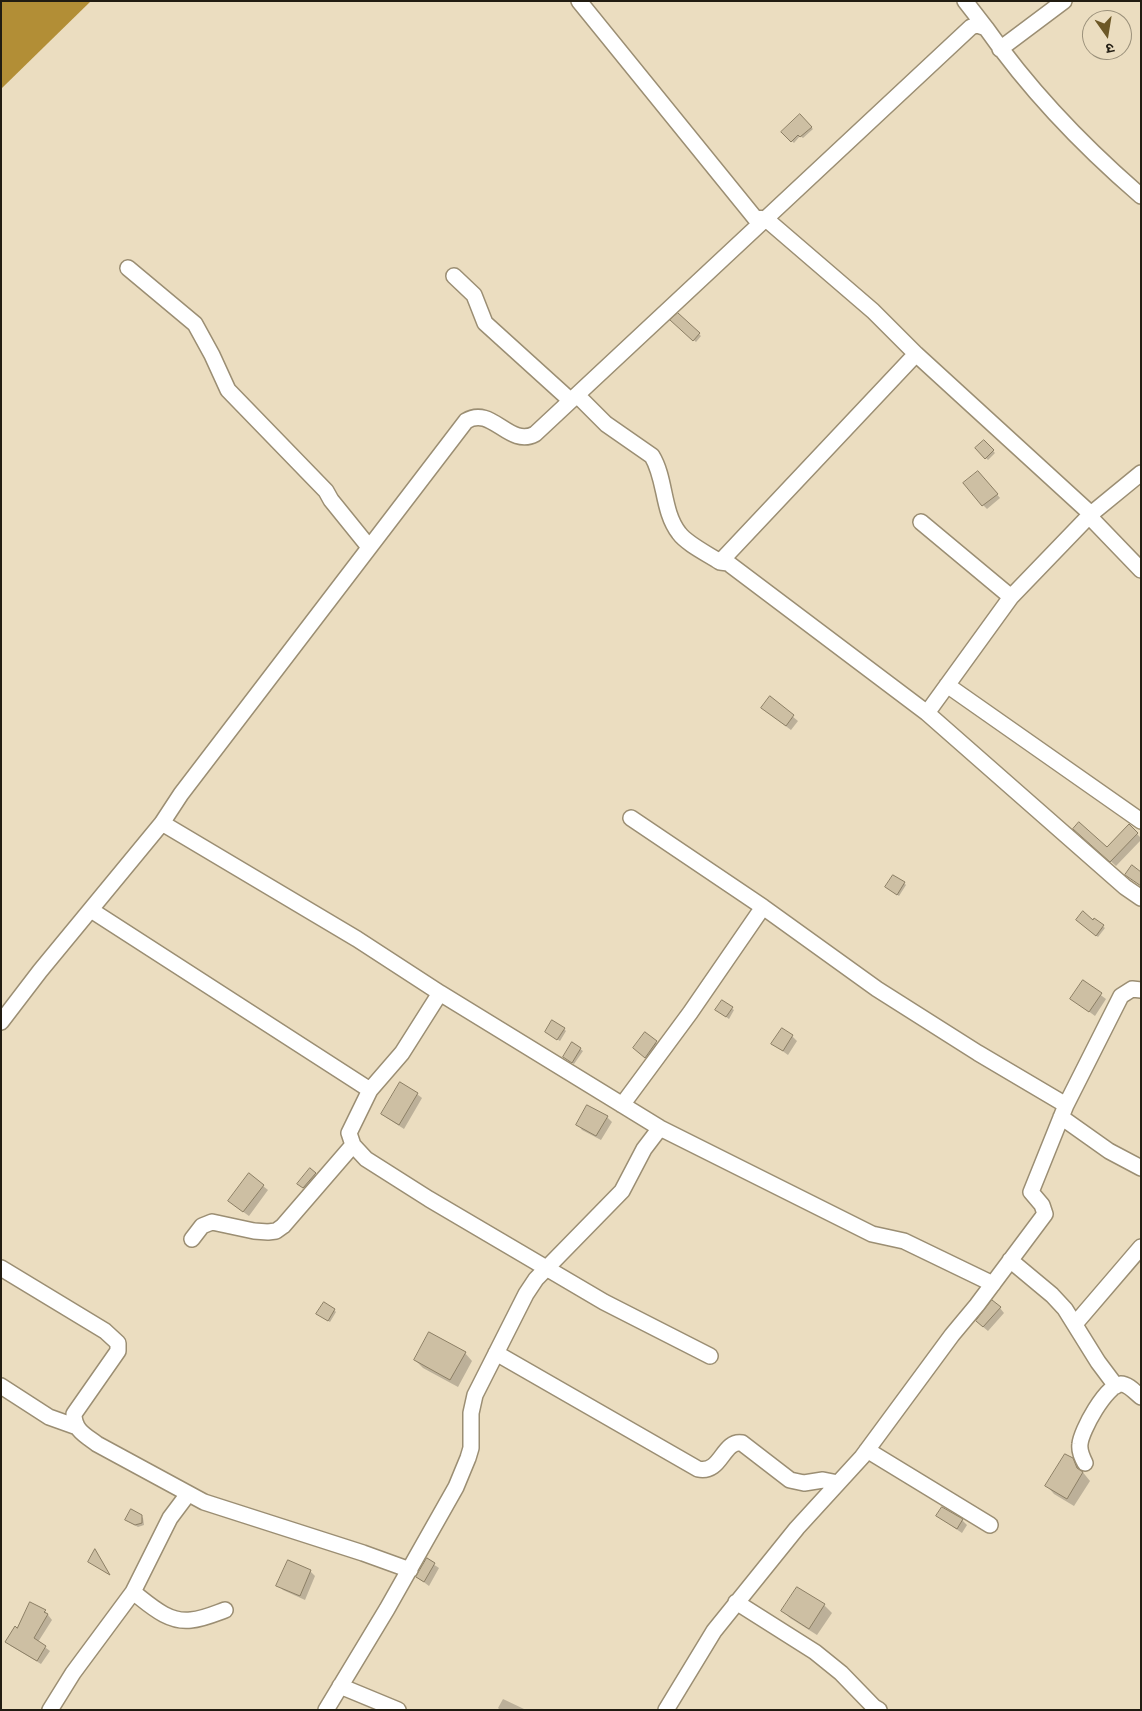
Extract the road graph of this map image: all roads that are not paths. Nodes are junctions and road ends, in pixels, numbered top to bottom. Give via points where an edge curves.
1 (579, 1) edge
2 (965, 1) edge
3 (1064, 1) edge
4 (986, 28) junction
5 (1000, 49) junction
6 (1141, 196) edge
7 (766, 219) junction
8 (128, 268) dead end
9 (454, 276) dead end
10 (916, 354) junction
11 (574, 397) junction
12 (1141, 473) edge
13 (1090, 515) junction
14 (921, 522) dead end
15 (369, 547) junction
16 (720, 562) junction
17 (1141, 570) edge
18 (1011, 597) junction
19 (946, 685) junction
20 (927, 713) junction
21 (631, 818) dead end
22 (1141, 821) edge
23 (162, 823) junction
24 (1141, 898) edge
25 (763, 907) junction
26 (91, 910) junction
27 (1141, 990) edge
28 (440, 993) junction
29 (1, 1022) edge
30 (370, 1090) junction
31 (622, 1105) junction
32 (1064, 1111) junction
33 (660, 1128) junction
34 (353, 1145) junction
35 (1141, 1168) edge
36 (192, 1239) dead end
37 (1141, 1247) edge
38 (1010, 1260) junction
39 (1, 1268) edge
40 (546, 1268) junction
41 (993, 1284) junction
42 (1075, 1324) junction
43 (496, 1353) junction
44 (710, 1356) dead end
45 (1, 1386) edge
46 (1116, 1386) junction
47 (1141, 1397) edge
48 (77, 1427) junction
49 (867, 1450) junction
50 (1085, 1463) dead end
51 (838, 1483) junction
52 (188, 1494) junction
53 (990, 1525) dead end
54 (410, 1570) junction
55 (133, 1592) junction
56 (736, 1602) junction
57 (225, 1610) dead end
58 (340, 1686) junction
59 (50, 1710) edge
60 (326, 1710) edge
61 (398, 1710) edge
62 (666, 1710) edge
63 (879, 1710) edge

1 - 7 street via 743,205 755,218
2 - 4 street
3 - 5 street
4 - 5 street
4 - 7 street via 970,26
5 - 6 street via 1028,85
7 - 10 street via 874,311
7 - 11 street
8 - 15 street via 195,324 228,390 326,491
9 - 11 street via 474,295 485,323
10 - 13 street
10 - 16 street
11 - 15 street via 530,437 512,434 479,416 466,421
11 - 16 street via 652,456 668,509 680,534
12 - 13 street
13 - 17 street
13 - 18 street
14 - 18 street
15 - 23 street
16 - 20 street via 728,563
18 - 19 street
19 - 20 street
19 - 22 street
20 - 24 street
21 - 25 street
23 - 26 street
23 - 28 street via 357,939
25 - 31 street
25 - 32 street via 877,989
26 - 29 street
26 - 30 street
27 - 32 street via 1132,990 1121,996
28 - 30 street via 402,1052
28 - 31 street
30 - 34 street via 349,1133
31 - 33 street
32 - 35 street via 1109,1151
32 - 38 street via 1031,1192 1045,1214
33 - 40 street via 644,1149 622,1191
33 - 41 street via 872,1234 904,1241
34 - 36 street via 276,1232 212,1222 202,1226
34 - 40 street via 373,1164
37 - 42 street
38 - 41 street
38 - 42 street via 1052,1295
39 - 48 street via 105,1331 118,1343 118,1351 74,1414
40 - 43 street via 526,1294
40 - 44 street via 604,1302
41 - 49 street
42 - 46 street
43 - 51 street via 698,1469 712,1468 732,1444 739,1442 790,1480
43 - 54 street via 475,1395 468,1458 456,1488
45 - 48 street via 49,1417
46 - 47 street via 1125,1385
46 - 50 street via 1103,1398 1082,1436 1081,1456
48 - 52 street via 97,1444
49 - 51 street
49 - 53 street
51 - 56 street
52 - 54 street
52 - 55 street via 170,1518
54 - 58 street
55 - 57 street via 175,1619 194,1620
55 - 59 street via 73,1672
56 - 62 street via 714,1631
56 - 63 street via 815,1652
58 - 60 street
58 - 61 street

